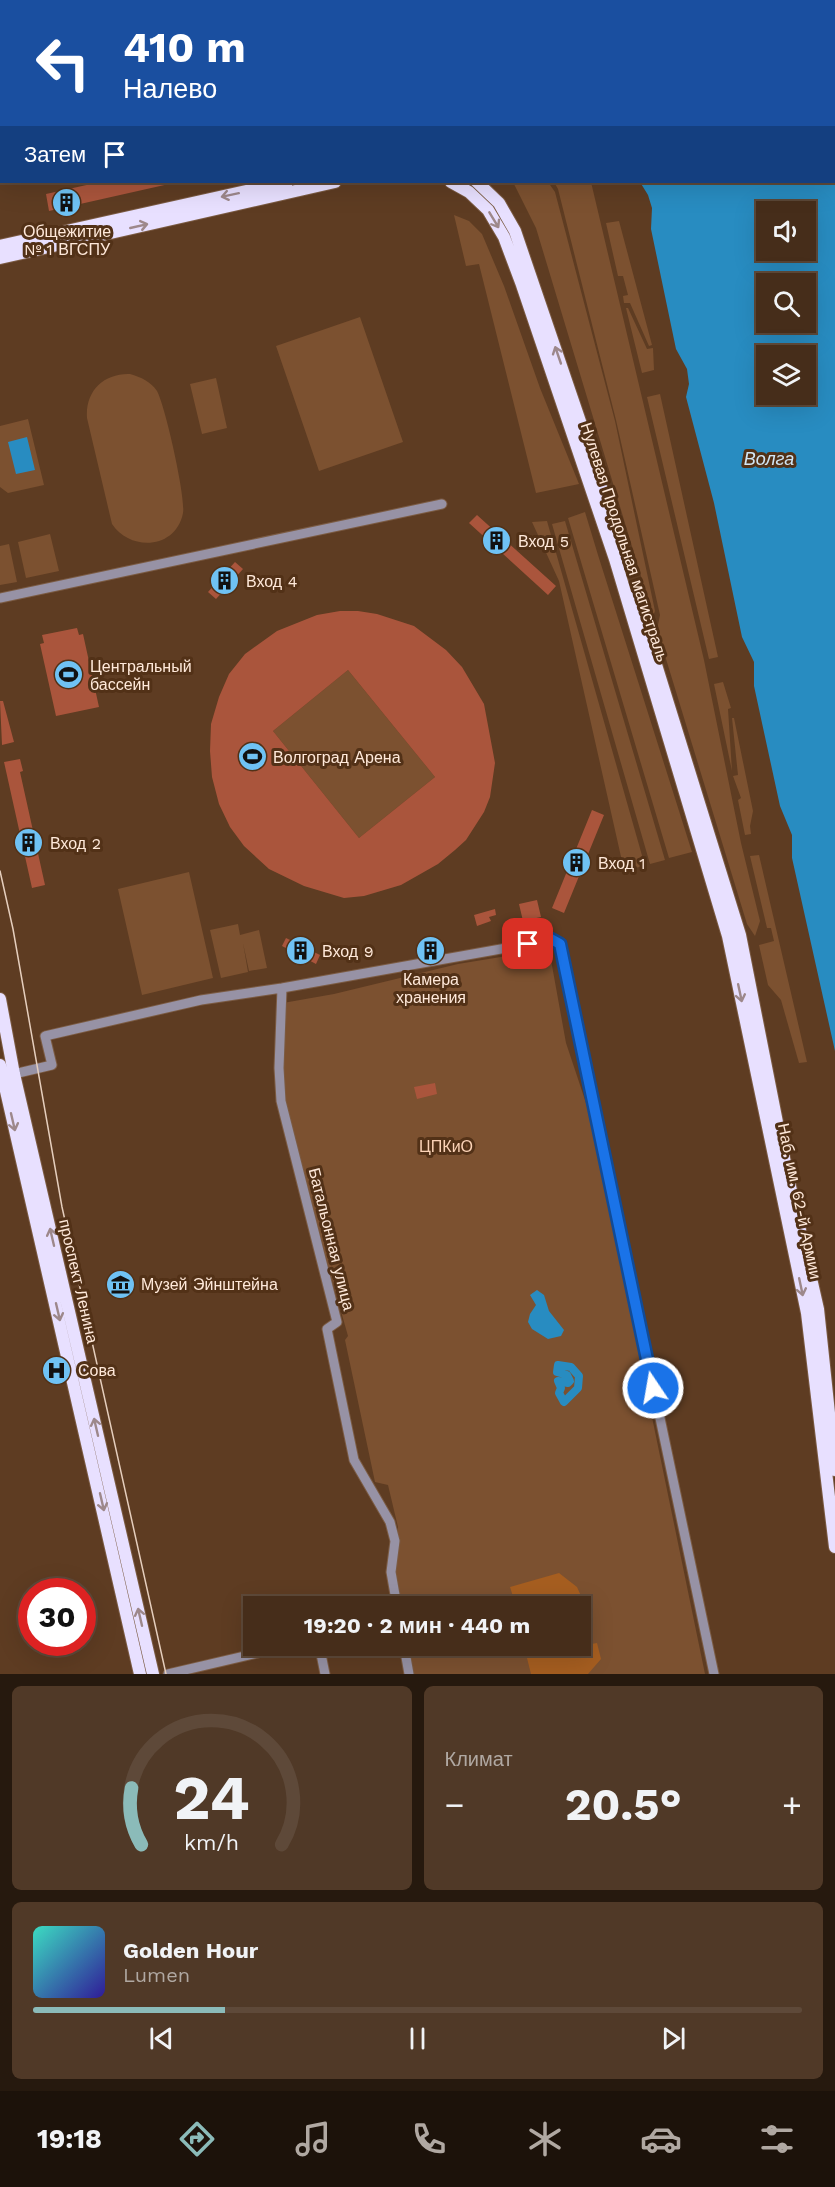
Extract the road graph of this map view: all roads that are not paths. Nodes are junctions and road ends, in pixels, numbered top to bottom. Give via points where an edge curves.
1 (285, 183) edge
2 (328, 183) edge
3 (453, 183) edge
4 (478, 183) edge
5 (262, 193) junction
6 (0, 246) edge
7 (0, 258) edge
8 (442, 504) dead end
9 (0, 598) edge
10 (734, 936) junction
11 (282, 988) junction
12 (0, 999) edge
13 (0, 1065) edge
14 (14, 1074) junction
15 (835, 1470) edge
16 (835, 1547) edge
17 (395, 1596) edge
18 (244, 1656) edge
19 (321, 1656) edge
20 (406, 1656) edge
21 (140, 1674) edge
22 (153, 1674) edge
23 (168, 1674) edge
24 (325, 1674) edge
25 (409, 1674) edge
26 (714, 1674) edge

1 - 5 main road
2 - 5 main road
3 -> 10 main road, Нулевая Продольная магистраль via 488,210 504,237 522,285 611,548
10 -> 4 main road, Нулевая Продольная магистраль via 586,440 532,280 499,203
5 -> 6 main road
7 -> 5 main road
8 - 9 street
10 - 15 main road, Наб. им. 62-й Армии via 818,1310
10 -> 16 main road, Наб. им. 62-й Армии via 807,1313
11 - 14 street via 201,1000 45,1036 52,1065
11 - 17 street, Батальонная улица via 279,1068 284,1113 337,1322 327,1329 352,1454 394,1532 391,1572
11 - 26 street via 551,939 560,944
12 - 14 main road, проспект Ленина
13 -> 21 main road, проспект Ленина
22 -> 14 main road, проспект Ленина
18 - 23 street
19 - 24 street
20 - 25 street

